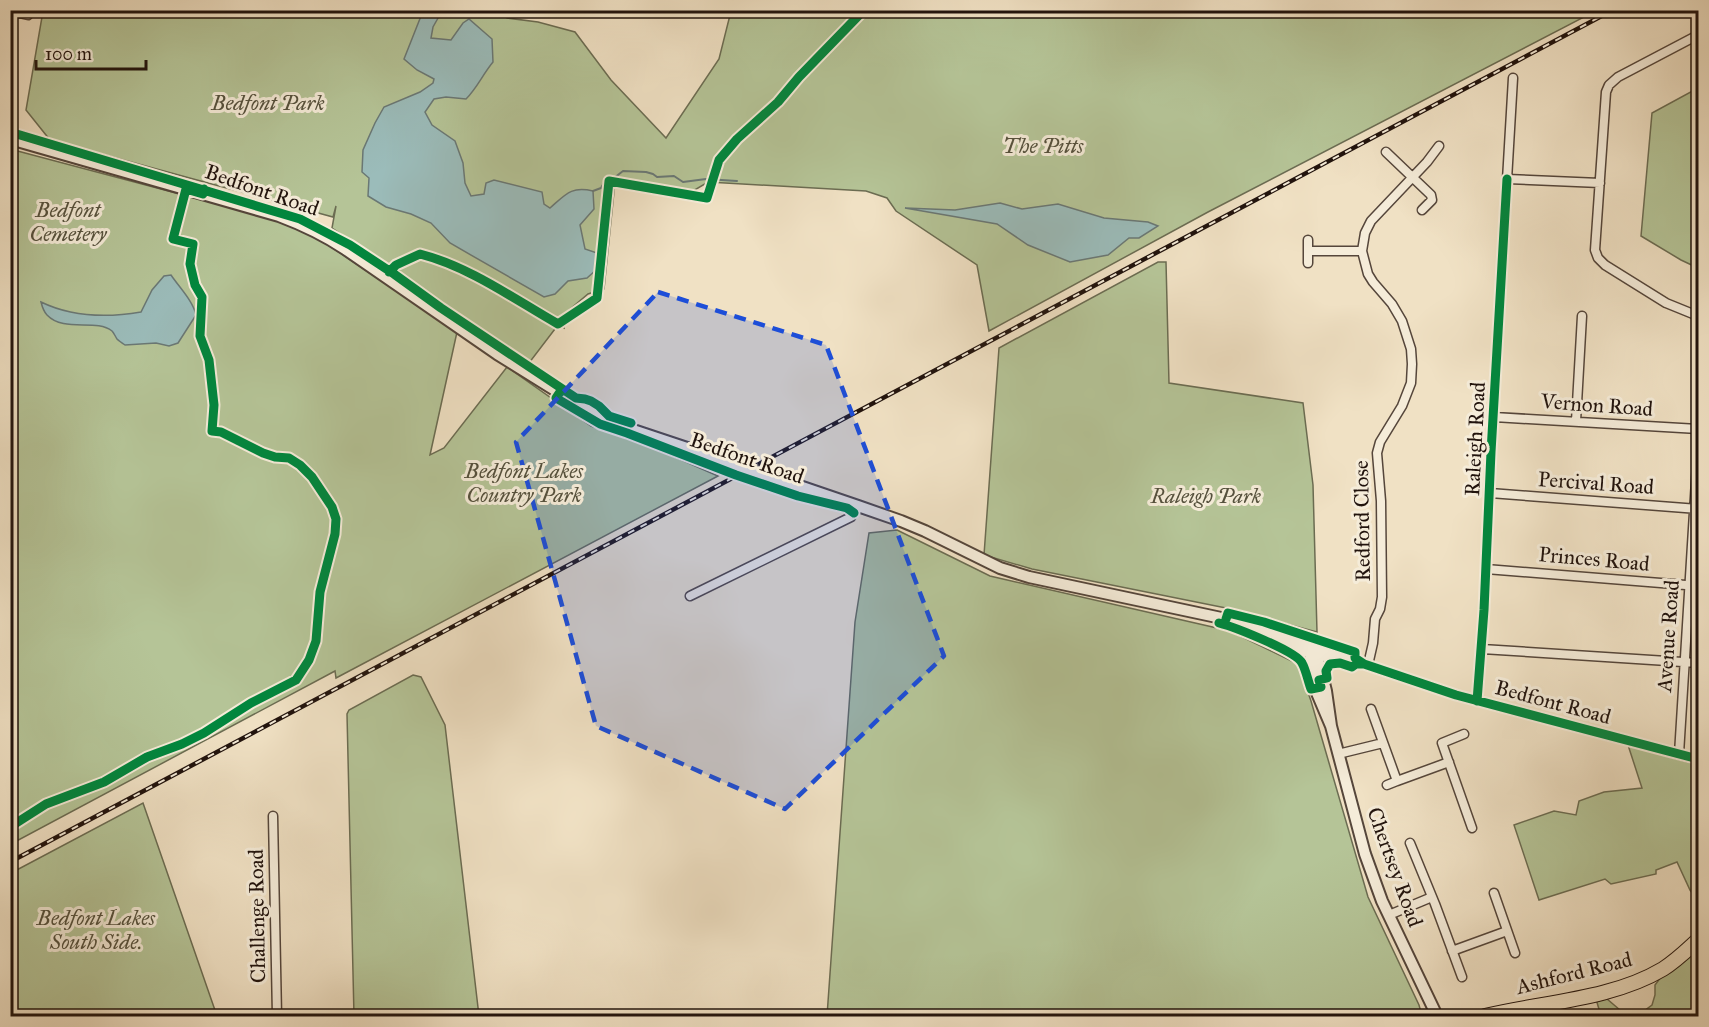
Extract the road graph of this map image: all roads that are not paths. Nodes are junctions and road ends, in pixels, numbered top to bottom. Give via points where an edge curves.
1 (10, 11) edge
2 (28, 15) dead end
3 (1698, 35) edge
4 (1513, 78) dead end
5 (10, 139) edge
6 (1440, 146) dead end
7 (1386, 152) dead end
8 (1413, 177) junction
9 (1507, 179) junction
10 (1600, 183) junction
11 (1422, 210) dead end
12 (1308, 240) dead end
13 (1308, 251) junction
14 (1362, 251) junction
15 (1308, 263) dead end
16 (1582, 316) dead end
17 (1698, 316) edge
18 (1494, 417) junction
19 (1576, 421) junction
20 (1698, 429) edge
21 (1698, 448) edge
22 (1490, 493) junction
23 (858, 506) junction
24 (1696, 508) edge
25 (1486, 569) junction
26 (1694, 585) edge
27 (690, 596) dead end
28 (1482, 649) junction
29 (1314, 650) junction
30 (1685, 662) junction
31 (1698, 663) edge
32 (1366, 665) junction
33 (1478, 700) junction
34 (1371, 709) dead end
35 (1464, 734) dead end
36 (1383, 742) junction
37 (1338, 754) junction
38 (1679, 754) junction
39 (1698, 759) edge
40 (1449, 762) junction
41 (1397, 781) junction
42 (1387, 784) dead end
43 (273, 816) dead end
44 (1472, 828) dead end
45 (1410, 843) dead end
46 (1494, 893) dead end
47 (1432, 897) junction
48 (1389, 915) junction
49 (1507, 931) junction
50 (1698, 940) edge
51 (1452, 951) junction
52 (1515, 952) dead end
53 (1462, 977) dead end
54 (1533, 1011) edge
55 (278, 1017) edge
56 (1437, 1017) edge
57 (1485, 1017) edge

1 - 2 street
3 - 10 street via 1609,85
4 - 9 street, Raleigh Road
5 - 23 street, Bedfont Road, bridge via 305,226 603,420
6 - 8 street
7 - 8 street
8 - 11 street via 1431,195 1432,200
8 - 14 street via 1371,221
9 - 10 street
9 - 18 street, Raleigh Road
10 - 17 street via 1595,250 1598,258 1666,303
12 - 13 street
13 - 14 street
13 - 15 street
14 - 32 street, Redford Close via 1368,274 1402,321 1412,364 1411,383 1402,406 1377,453 1382,597
16 - 19 street
18 - 19 street, Vernon Road
18 - 22 street, Raleigh Road
19 - 20 street, Vernon Road
21 - 24 street, Avenue Road
22 - 24 street, Percival Road
22 - 25 street, Raleigh Road
23 - 27 street via 845,520
23 - 29 street, Bedfont Road via 926,531 1000,568 1221,617 1275,637 1281,644
24 - 26 street, Avenue Road
25 - 26 street, Princes Road
25 - 28 street, Raleigh Road
26 - 30 street, Avenue Road
28 - 30 street
28 - 33 street, Raleigh Road
29 - 32 street, Bedfont Road
29 - 37 street, Chertsey Road via 1317,693
30 - 31 street
30 - 38 street, Avenue Road
32 - 33 street, Bedfont Road
33 - 38 street, Bedfont Road
34 - 36 street
35 - 40 street via 1442,742
36 - 37 street
36 - 41 street
37 - 48 street, Chertsey Road via 1365,854
38 - 39 street, Bedfont Road
40 - 41 street
40 - 44 street
41 - 42 street
43 - 55 street, Challenge Road
45 - 47 street
46 - 49 street
47 - 48 street
47 - 51 street
48 - 56 street, Chertsey Road
49 - 51 street
49 - 52 street
50 - 54 main road, Ashford Road via 1661,970 1633,983
51 - 53 street
54 - 57 main road, Ashford Road

